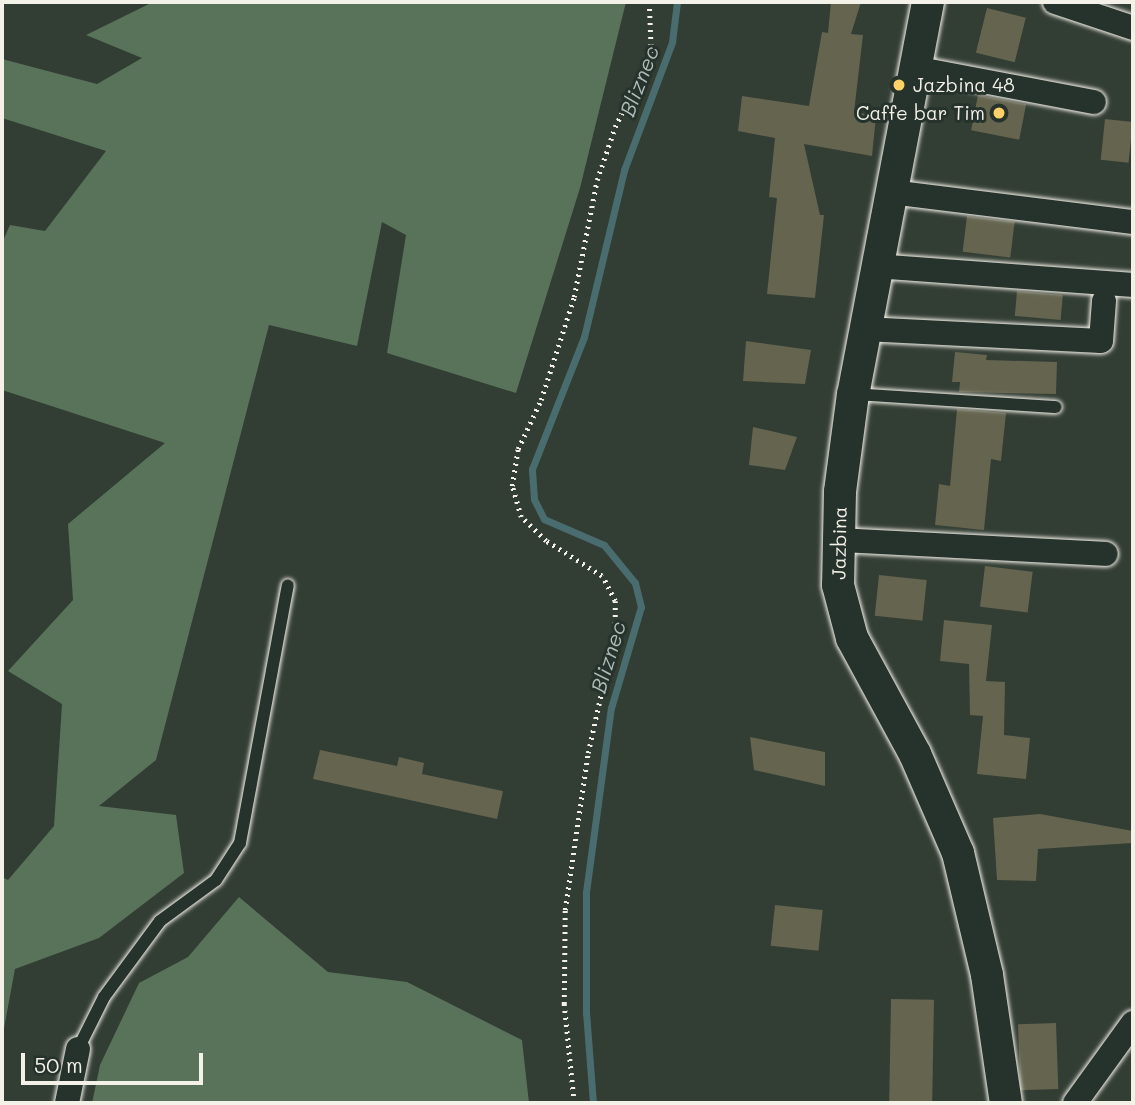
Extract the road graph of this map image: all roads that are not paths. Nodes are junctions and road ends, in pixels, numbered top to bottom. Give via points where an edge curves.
1 (928, 2) edge
2 (1055, 2) edge
3 (1133, 28) edge
4 (914, 68) junction
5 (1094, 102) dead end
6 (891, 192) junction
7 (1133, 222) edge
8 (875, 267) junction
9 (1133, 285) edge
10 (1104, 301) dead end
11 (864, 329) junction
12 (853, 394) junction
13 (1056, 407) dead end
14 (840, 540) junction
15 (1106, 554) dead end
16 (289, 585) dead end
17 (1133, 1023) edge
18 (78, 1049) joint
19 (67, 1103) edge
20 (1006, 1103) edge
21 (1075, 1103) edge

1 - 4 street, Jazbina
2 - 3 street
4 - 5 street
4 - 6 street, Jazbina
6 - 7 street
6 - 8 street, Jazbina
8 - 9 street
8 - 11 street, Jazbina
10 - 11 street via 1101,341
11 - 12 street, Jazbina
12 - 13 lane
12 - 14 street, Jazbina via 840,492
14 - 15 street
14 - 20 street, Jazbina via 838,585 852,638 915,754 958,853 987,975
16 - 18 lane via 240,843 216,880 160,921 104,997
17 - 21 street
18 - 19 street

